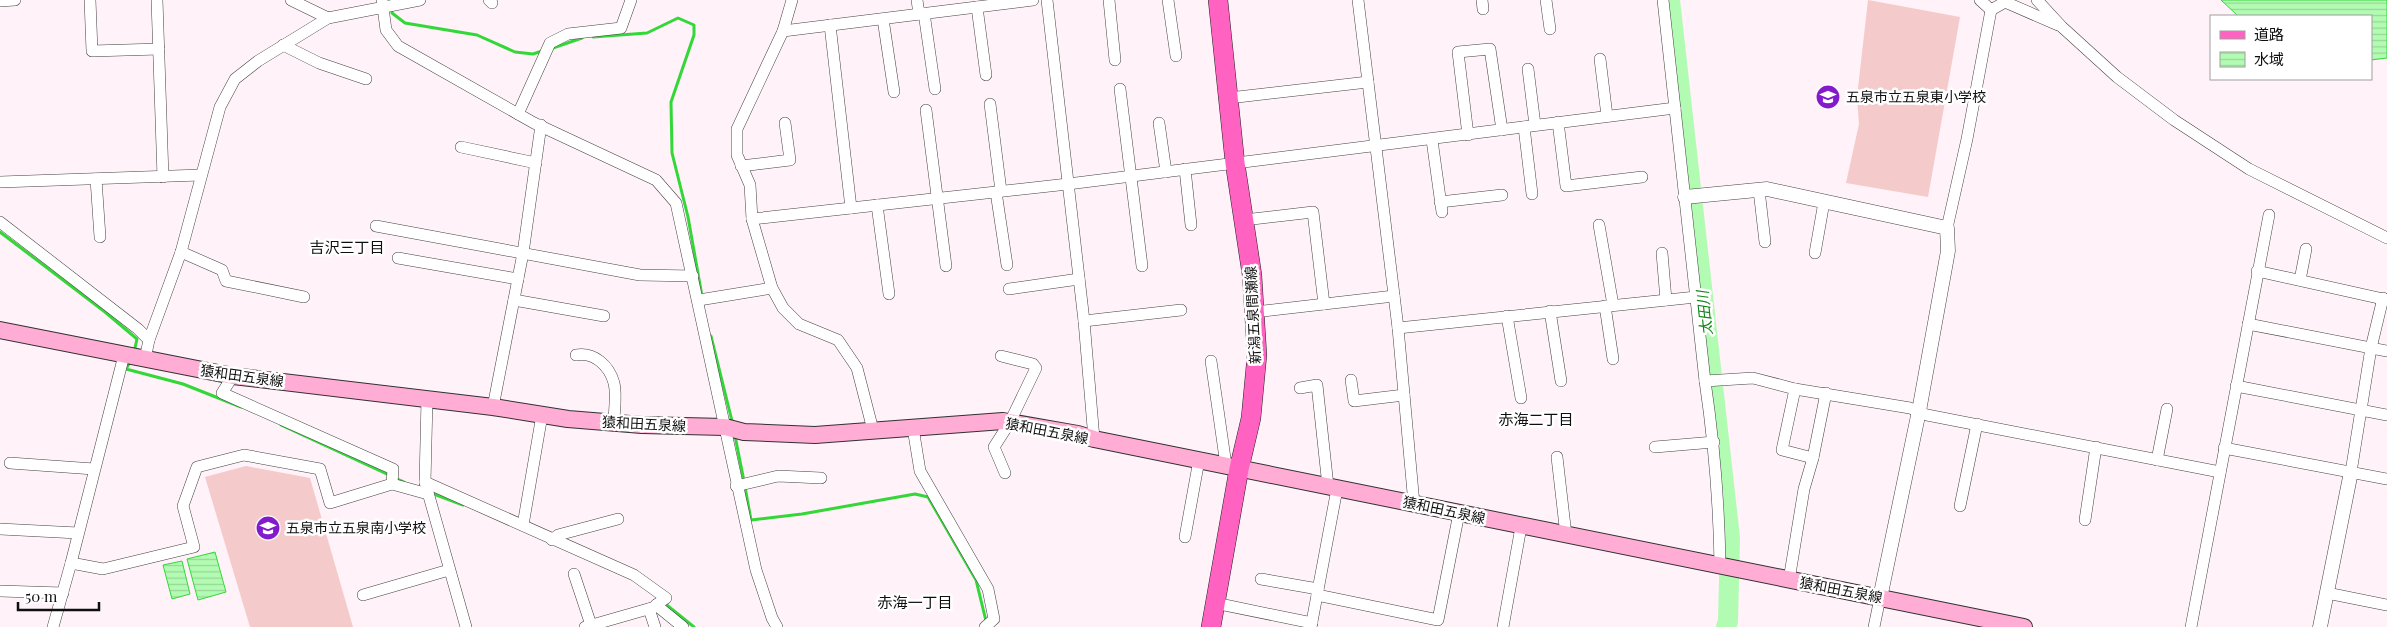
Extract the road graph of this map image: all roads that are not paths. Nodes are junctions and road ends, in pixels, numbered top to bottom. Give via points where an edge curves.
1 (10, 0) edge
2 (15, 0) edge
3 (90, 0) edge
4 (157, 0) edge
5 (292, 0) edge
6 (420, 0) edge
7 (631, 0) edge
8 (792, 0) edge
9 (917, 0) edge
10 (1033, 0) edge
11 (1047, 0) edge
12 (1108, 0) edge
13 (1168, 0) edge
14 (1218, 0) edge
15 (1358, 0) edge
16 (1546, 0) edge
17 (1663, 0) edge
18 (1980, 0) edge
19 (2037, 0) edge
20 (0, 1) edge
21 (382, 3) edge
22 (977, 7) junction
23 (1991, 10) junction
24 (922, 14) junction
25 (328, 18) junction
26 (883, 18) junction
27 (830, 25) junction
28 (2062, 27) junction
29 (1550, 29) dead end
30 (783, 31) junction
31 (283, 44) junction
32 (159, 49) junction
33 (1176, 56) dead end
34 (1600, 59) dead end
35 (1116, 60) dead end
36 (1528, 69) dead end
37 (986, 75) dead end
38 (366, 79) dead end
39 (1368, 82) junction
40 (1120, 89) dead end
41 (935, 90) dead end
42 (894, 92) dead end
43 (1229, 98) junction
44 (990, 104) dead end
45 (1675, 108) junction
46 (926, 110) dead end
47 (518, 114) junction
48 (1606, 116) junction
49 (1558, 122) junction
50 (785, 123) dead end
51 (1159, 123) dead end
52 (541, 125) junction
53 (1530, 126) junction
54 (1502, 130) junction
55 (1468, 135) junction
56 (1432, 140) junction
57 (1374, 145) junction
58 (461, 147) dead end
59 (536, 163) junction
60 (1235, 163) junction
61 (742, 166) junction
62 (1184, 170) junction
63 (1166, 172) junction
64 (201, 175) junction
65 (1132, 176) junction
66 (163, 177) junction
67 (1642, 177) dead end
68 (96, 179) junction
69 (0, 182) edge
70 (1068, 184) junction
71 (1759, 190) junction
72 (999, 192) junction
73 (1532, 194) dead end
74 (1502, 195) dead end
75 (1690, 196) junction
76 (938, 198) junction
77 (1824, 202) junction
78 (877, 205) junction
79 (851, 208) junction
80 (2269, 215) dead end
81 (752, 219) junction
82 (1244, 220) junction
83 (0, 222) edge
84 (1191, 224) dead end
85 (1599, 225) dead end
86 (376, 226) dead end
87 (1947, 228) junction
88 (100, 237) dead end
89 (2387, 238) edge
90 (1765, 242) dead end
91 (2306, 249) dead end
92 (181, 252) junction
93 (523, 253) junction
94 (1662, 253) dead end
95 (1815, 253) dead end
96 (398, 258) dead end
97 (1007, 265) dead end
98 (946, 266) dead end
99 (1142, 266) dead end
100 (2257, 271) junction
101 (694, 276) junction
102 (518, 279) junction
103 (1079, 279) junction
104 (2300, 280) junction
105 (772, 288) junction
106 (1009, 289) dead end
107 (888, 294) dead end
108 (304, 296) dead end
109 (1394, 296) junction
110 (1696, 297) junction
111 (2385, 299) edge
112 (514, 300) junction
113 (698, 300) junction
114 (1666, 300) junction
115 (1324, 304) junction
116 (1609, 306) junction
117 (1180, 310) dead end
118 (1550, 311) junction
119 (1255, 312) junction
120 (604, 316) dead end
121 (1507, 316) junction
122 (1084, 320) junction
123 (2248, 324) junction
124 (1398, 328) junction
125 (0, 330) edge
126 (149, 340) junction
127 (2371, 348) junction
128 (2387, 351) edge
129 (124, 355) junction
130 (576, 355) dead end
131 (1001, 356) dead end
132 (145, 359) junction
133 (1612, 359) dead end
134 (1211, 361) dead end
135 (233, 376) junction
136 (1351, 380) dead end
137 (1561, 381) dead end
138 (1705, 381) junction
139 (2236, 386) junction
140 (1300, 388) dead end
141 (1795, 389) junction
142 (1826, 393) junction
143 (1404, 395) junction
144 (1521, 398) dead end
145 (428, 400) junction
146 (493, 407) junction
147 (2167, 409) dead end
148 (1919, 411) junction
149 (2362, 411) junction
150 (542, 415) junction
151 (2387, 415) edge
152 (1010, 422) junction
153 (614, 423) junction
154 (1977, 424) junction
155 (725, 426) junction
156 (912, 428) junction
157 (873, 430) junction
158 (1094, 439) junction
159 (1714, 442) junction
160 (1655, 447) dead end
161 (2096, 448) junction
162 (2224, 448) junction
163 (1557, 457) dead end
164 (1813, 458) junction
165 (1199, 460) junction
166 (2157, 460) junction
167 (10, 463) dead end
168 (1232, 467) junction
169 (94, 469) junction
170 (2220, 472) junction
171 (2351, 472) junction
172 (1005, 473) dead end
173 (821, 478) dead end
174 (2387, 479) edge
175 (425, 482) junction
176 (392, 484) junction
177 (736, 486) junction
178 (1333, 488) junction
179 (428, 494) junction
180 (1414, 504) junction
181 (1960, 506) dead end
182 (1459, 513) junction
183 (618, 520) dead end
184 (2085, 520) dead end
185 (523, 525) junction
186 (1521, 526) junction
187 (0, 529) edge
188 (78, 534) junction
189 (1566, 535) junction
190 (1186, 537) dead end
191 (552, 540) junction
192 (72, 563) junction
193 (1728, 566) junction
194 (449, 570) junction
195 (574, 574) dead end
196 (1262, 578) dead end
197 (1789, 580) junction
198 (0, 591) edge
199 (1318, 592) junction
200 (63, 593) junction
201 (2327, 593) junction
202 (363, 595) dead end
203 (1880, 598) junction
204 (1215, 603) junction
205 (2387, 606) edge
206 (653, 607) junction
207 (1441, 624) edge
208 (1312, 625) edge
209 (588, 626) edge
210 (53, 627) edge
211 (466, 627) edge
212 (655, 627) edge
213 (683, 627) edge
214 (777, 627) edge
215 (985, 627) edge
216 (1211, 627) edge
217 (1503, 627) edge
218 (1874, 627) edge
219 (2024, 627) edge
220 (2191, 627) edge
221 (2320, 627) edge

1 - 2 street
1 - 20 street
3 - 32 street via 92,51
4 - 32 street
5 - 25 street
6 - 21 street
7 - 47 street via 621,28 568,34 550,43
8 - 30 street
9 - 24 street
10 - 22 street
11 - 70 street
12 - 35 street
13 - 33 street
14 - 43 main road, 新潟五泉間瀬線
15 - 39 street
16 - 29 street
17 - 45 street
18 - 23 street
19 - 28 street
21 - 25 street
21 - 47 street via 386,30 398,46
22 - 24 street
22 - 37 street
23 - 28 street via 2005,2
23 - 87 street
24 - 26 street
24 - 41 street
25 - 31 street
26 - 27 street
26 - 42 street
27 - 30 street
27 - 79 street
28 - 89 street via 2117,77 2174,120 2242,164
30 - 61 street via 737,129 737,155
31 - 38 street via 318,63
31 - 64 street via 236,79 220,107
32 - 66 street
34 - 48 street
36 - 53 street
39 - 43 street
39 - 57 street
40 - 65 street
43 - 60 main road, 新潟五泉間瀬線
44 - 72 street
45 - 48 street
45 - 75 street
46 - 76 street
47 - 52 street
48 - 49 street
49 - 53 street
49 - 67 street via 1566,186
50 - 61 street via 790,160
51 - 63 street
52 - 59 street
52 - 101 street via 656,180 676,203
53 - 54 street
53 - 73 street
54 - 55 street
54 - 55 street via 1490,49 1458,52
55 - 56 street
56 - 57 street
56 - 74 street via 1441,207
57 - 60 street
57 - 109 street
58 - 59 street
59 - 93 street
60 - 62 street
60 - 82 main road, 新潟五泉間瀬線
61 - 81 street via 750,185
62 - 63 street
62 - 84 street
63 - 65 street
64 - 66 street
64 - 92 street
65 - 70 street
65 - 99 street
66 - 68 street
68 - 69 street
68 - 88 street
70 - 72 street
70 - 103 street
71 - 75 street
71 - 77 street
71 - 90 street
72 - 76 street
72 - 97 street
75 - 110 street
76 - 78 street
76 - 98 street
77 - 87 street
77 - 95 street
78 - 79 street
78 - 107 street
79 - 81 street
80 - 100 street
81 - 105 street
82 - 115 street via 1313,212
82 - 119 main road, 新潟五泉間瀬線
83 - 126 street
85 - 116 street
86 - 93 street
87 - 148 street via 1948,251
91 - 104 street
92 - 108 street via 222,270 226,281
92 - 126 street
93 - 101 street via 640,276
93 - 102 street
94 - 114 street
96 - 102 street
100 - 104 street
100 - 123 street
101 - 113 street
102 - 112 street
103 - 106 street
103 - 122 street
104 - 111 street
105 - 113 street
105 - 157 street via 783,308 799,324 838,340 857,368
109 - 115 street
109 - 124 street
110 - 114 street
110 - 138 street
111 - 127 street
112 - 120 street
112 - 146 street
113 - 155 street
114 - 116 street
115 - 119 street
116 - 118 street
116 - 133 street
117 - 122 street
118 - 121 street
118 - 137 street
119 - 168 main road, 新潟五泉間瀬線 via 1257,355 1251,418
121 - 124 street
121 - 144 street
122 - 158 street
123 - 127 street
123 - 139 street
124 - 143 street
125 - 129 main road, 猿和田五泉線
126 - 132 street
127 - 128 street
127 - 149 street
129 - 132 main road, 猿和田五泉線
129 - 169 street
130 - 153 street via 586,353 595,356 608,370 614,383
131 - 152 street via 1033,364 1036,368
132 - 135 main road, 猿和田五泉線
134 - 168 street
135 - 145 main road, 猿和田五泉線
135 - 176 street via 222,393 393,469
136 - 143 street via 1354,401
138 - 141 street via 1753,378
138 - 159 street
139 - 149 street
139 - 162 street
140 - 178 street via 1317,385
141 - 142 street
141 - 164 street via 1782,450
142 - 148 street
142 - 164 street
143 - 180 street
145 - 146 main road, 猿和田五泉線
145 - 175 street
146 - 150 main road, 猿和田五泉線
147 - 166 street
148 - 154 street
148 - 203 street
149 - 151 street
149 - 171 street
150 - 153 main road, 猿和田五泉線
150 - 185 street
152 - 156 main road, 猿和田五泉線 via 967,422
152 - 158 main road, 猿和田五泉線
152 - 172 street via 994,447
153 - 155 main road, 猿和田五泉線
154 - 161 street
154 - 181 street
155 - 157 main road, 猿和田五泉線 via 744,432 815,435
155 - 177 street
156 - 157 main road, 猿和田五泉線
156 - 215 street via 920,471 988,589 994,619
158 - 165 main road, 猿和田五泉線
159 - 160 street
159 - 193 street
161 - 166 street
161 - 184 street
162 - 170 street
162 - 171 street
163 - 189 street
164 - 197 street via 1804,489
165 - 168 main road, 猿和田五泉線
165 - 190 street
166 - 170 street
167 - 169 street
168 - 178 main road, 猿和田五泉線
168 - 204 main road, 新潟五泉間瀬線
169 - 188 street
170 - 220 street
171 - 174 street
171 - 201 street
173 - 177 street via 778,476
175 - 179 street
175 - 185 street
176 - 179 street
176 - 192 street via 330,503 320,470 244,455 197,468 184,506 194,547 102,568
177 - 214 street via 756,570
178 - 180 main road, 猿和田五泉線
178 - 199 street
179 - 194 street
180 - 182 main road, 猿和田五泉線
182 - 186 main road, 猿和田五泉線
182 - 207 street
183 - 191 street via 558,535
185 - 191 street
186 - 189 main road, 猿和田五泉線
186 - 217 street
187 - 188 street
188 - 192 street
189 - 193 main road, 猿和田五泉線
191 - 206 street via 634,575 666,598
192 - 200 street
193 - 197 main road, 猿和田五泉線
194 - 202 street
194 - 211 street
195 - 209 street
196 - 199 street
197 - 203 main road, 猿和田五泉線
198 - 200 street
199 - 207 street
199 - 208 street
200 - 210 street
201 - 205 street
201 - 221 street
203 - 218 street
203 - 219 main road, 猿和田五泉線
204 - 208 street
204 - 216 main road, 新潟五泉間瀬線
206 - 209 street
206 - 212 street
206 - 213 street

